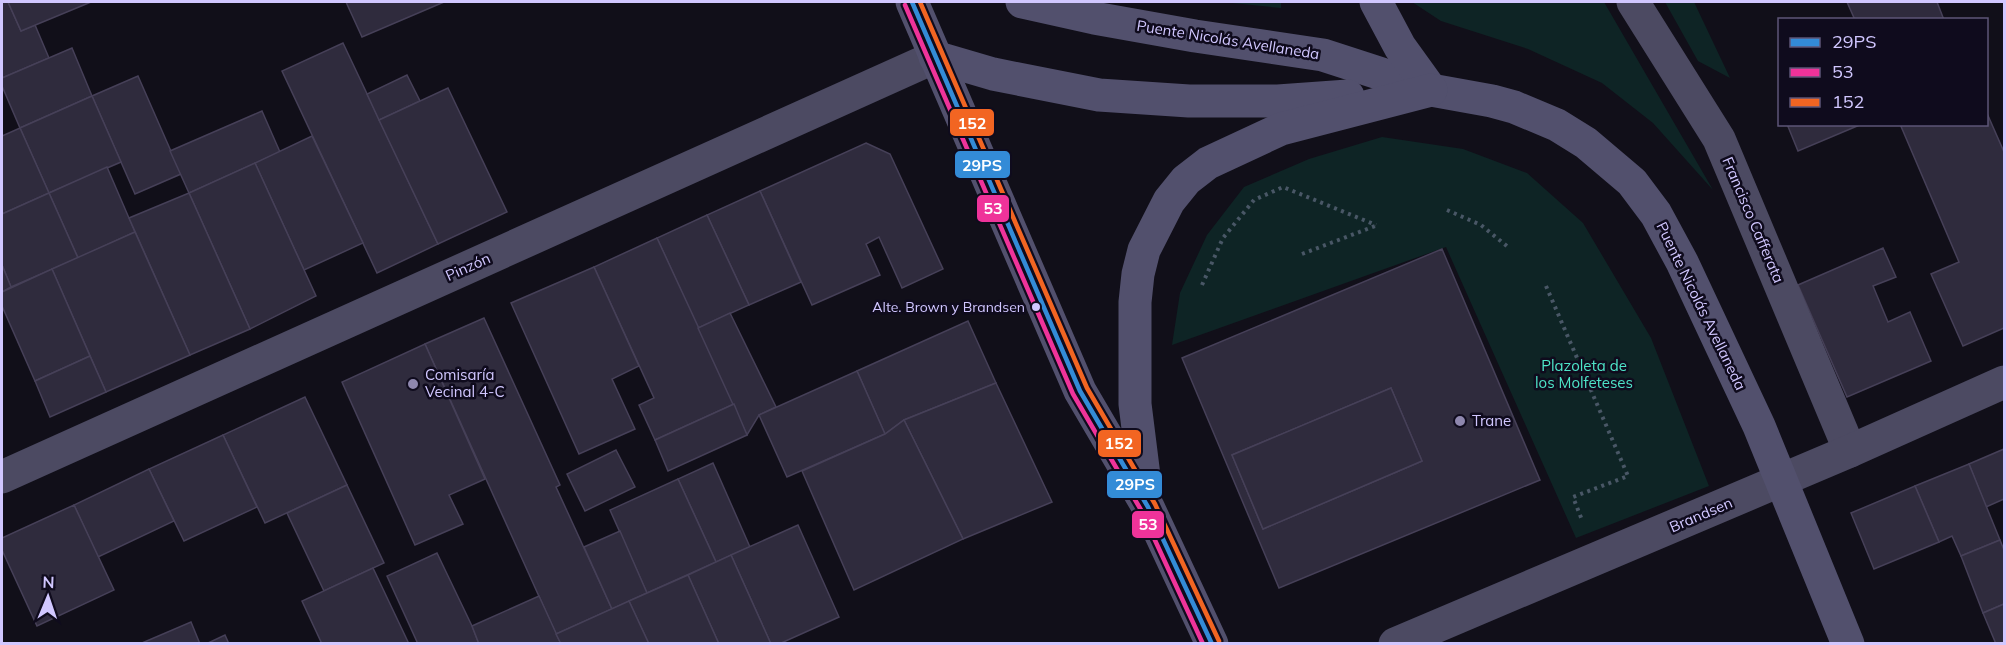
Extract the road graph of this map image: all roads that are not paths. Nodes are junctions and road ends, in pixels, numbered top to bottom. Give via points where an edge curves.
1 (912, 2) edge
2 (1022, 2) edge
3 (1376, 2) edge
4 (1633, 2) edge
5 (935, 57) junction
6 (1431, 90) junction
7 (2004, 382) edge
8 (1850, 451) junction
9 (2, 477) edge
10 (1148, 507) junction
11 (1212, 644) edge
12 (1395, 644) edge
13 (1848, 644) edge

1 - 5 main road
2 - 6 main road, Puente Nicolás Avellaneda via 1195,36 1323,55
3 - 6 main road via 1400,47
4 - 8 street, Francisco Cafferata via 1719,138
5 - 6 main road, Puente Nicolás Avellaneda via 993,74 1099,94 1189,101 1278,101
5 - 9 street, Pinzón
5 - 10 main road via 1080,391
6 - 10 main road via 1281,129 1208,163 1186,180 1169,201 1144,250 1135,302 1135,404
6 - 13 main road, Puente Nicolás Avellaneda via 1492,101 1536,115 1586,143 1632,182 1656,214 1682,262 1759,426
7 - 8 street, Brandsen
8 - 12 street, Brandsen
10 - 11 main road

